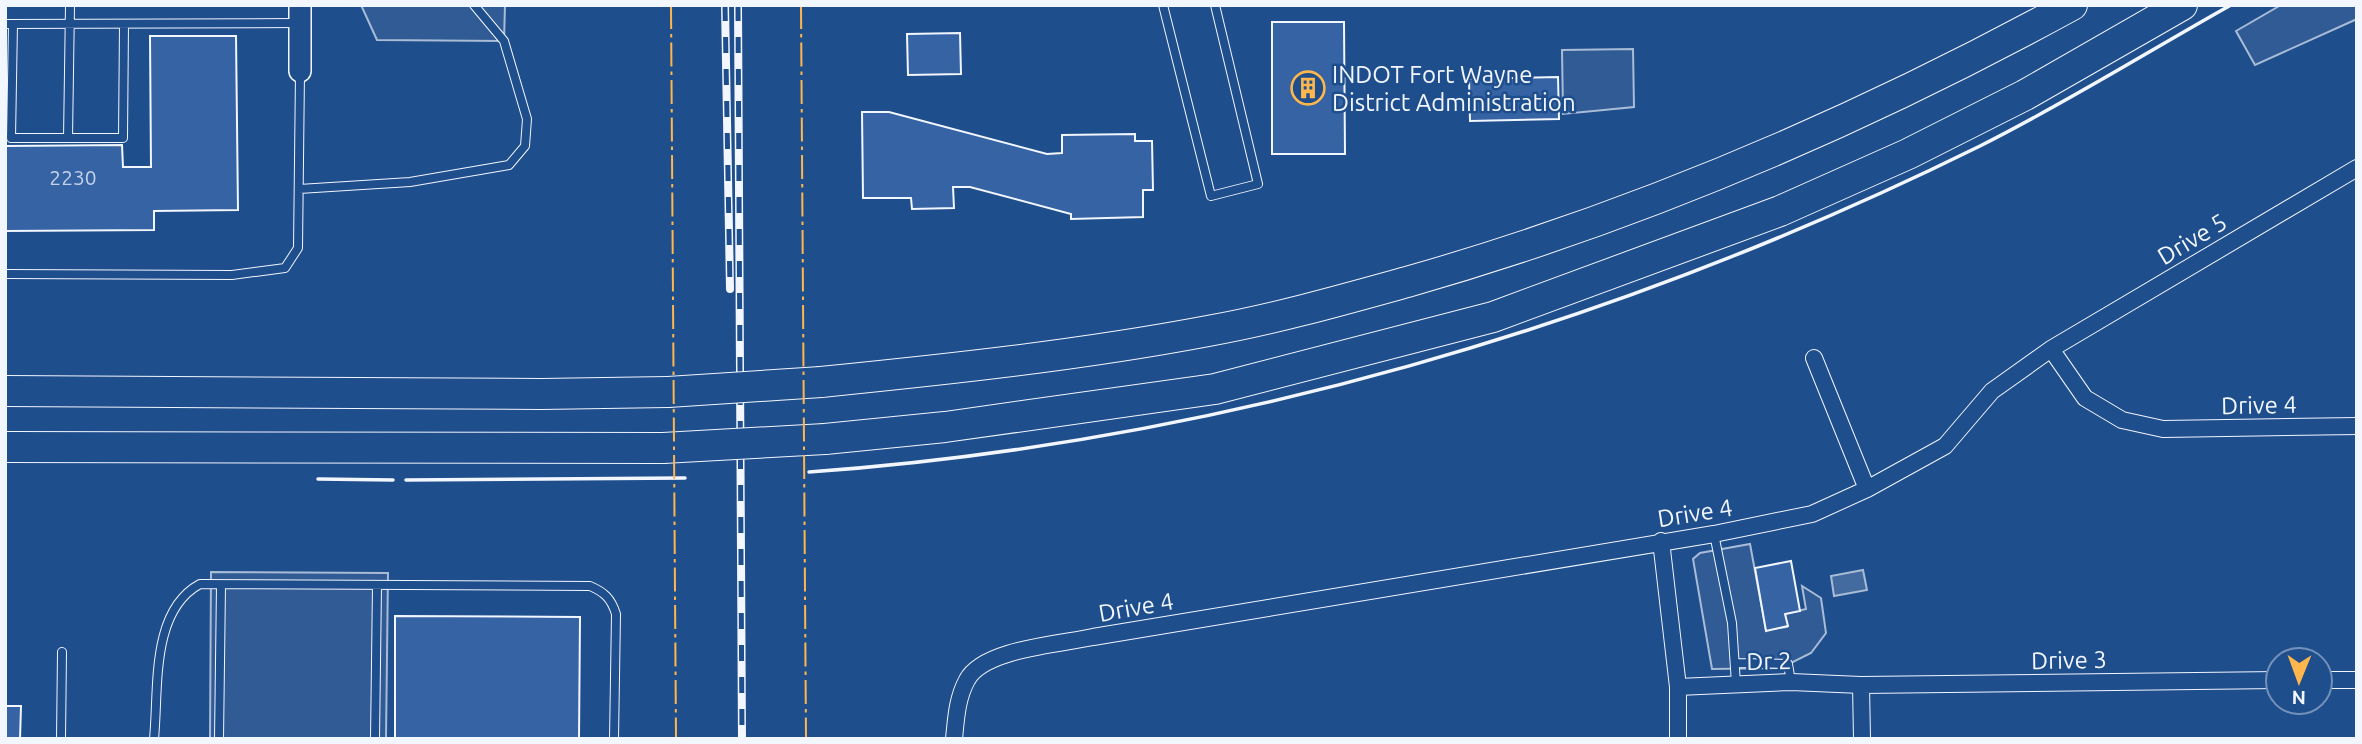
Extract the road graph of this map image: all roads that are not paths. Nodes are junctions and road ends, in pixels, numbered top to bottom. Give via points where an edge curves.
1 (70, 5) edge
2 (474, 5) edge
3 (1163, 5) edge
4 (1215, 5) edge
5 (2071, 5) edge
6 (2182, 5) edge
7 (300, 14) edge
8 (124, 23) junction
9 (9, 24) edge
10 (69, 24) junction
11 (300, 71) joint
12 (68, 138) junction
13 (2357, 168) edge
14 (299, 189) junction
15 (5, 274) edge
16 (2051, 349) junction
17 (1814, 358) dead end
18 (5, 391) edge
19 (2357, 426) edge
20 (5, 447) edge
21 (1867, 489) junction
22 (1714, 534) junction
23 (1661, 541) junction
24 (221, 584) junction
25 (377, 585) junction
26 (62, 652) dead end
27 (1736, 663) junction
28 (2264, 680) edge
29 (2334, 680) edge
30 (2357, 680) edge
31 (1791, 682) junction
32 (1736, 684) junction
33 (1861, 685) junction
34 (1678, 687) junction
35 (61, 739) edge
36 (154, 739) edge
37 (219, 739) edge
38 (375, 739) edge
39 (614, 739) edge
40 (954, 739) edge
41 (1678, 739) edge
42 (1862, 739) edge

1 - 10 lane
2 - 14 lane via 504,41 527,119 525,146 509,165 410,182
3 - 4 lane via 1211,196 1258,184
5 - 18 highway, bridge via 1956,67 1760,159 1619,213 1353,297 1209,331 951,369 668,392
6 - 20 highway, bridge via 2025,95 1908,155 1767,216 1493,317 1215,389 946,427 663,448
7 - 8 lane
7 - 11 street
8 - 10 lane
8 - 12 lane via 123,138
9 - 10 lane
9 - 12 lane via 11,138
10 - 12 lane
11 - 14 lane
13 - 16 street, Drive 5
14 - 15 lane via 298,248 285,268 232,275
16 - 19 street, Drive 4 via 2085,398 2122,420 2163,429
16 - 21 street, Drive 4 via 1992,391 1945,446
17 - 21 street
21 - 22 street, Drive 4 via 1812,514
22 - 23 street, Drive 4
22 - 27 lane
23 - 34 street
23 - 40 street, Drive 4 via 998,656 968,678 957,708
24 - 25 lane
24 - 36 lane via 200,584 183,594 174,607 163,640
24 - 37 lane
25 - 38 lane
25 - 39 lane via 590,586 603,592 616,614
26 - 35 lane
27 - 31 lane via 1788,664
27 - 32 lane
28 - 33 street, Drive 3
29 - 30 street
31 - 32 street, Dr 2
31 - 33 street, Dr 2
32 - 34 street, Dr 2
33 - 42 street
34 - 41 street

